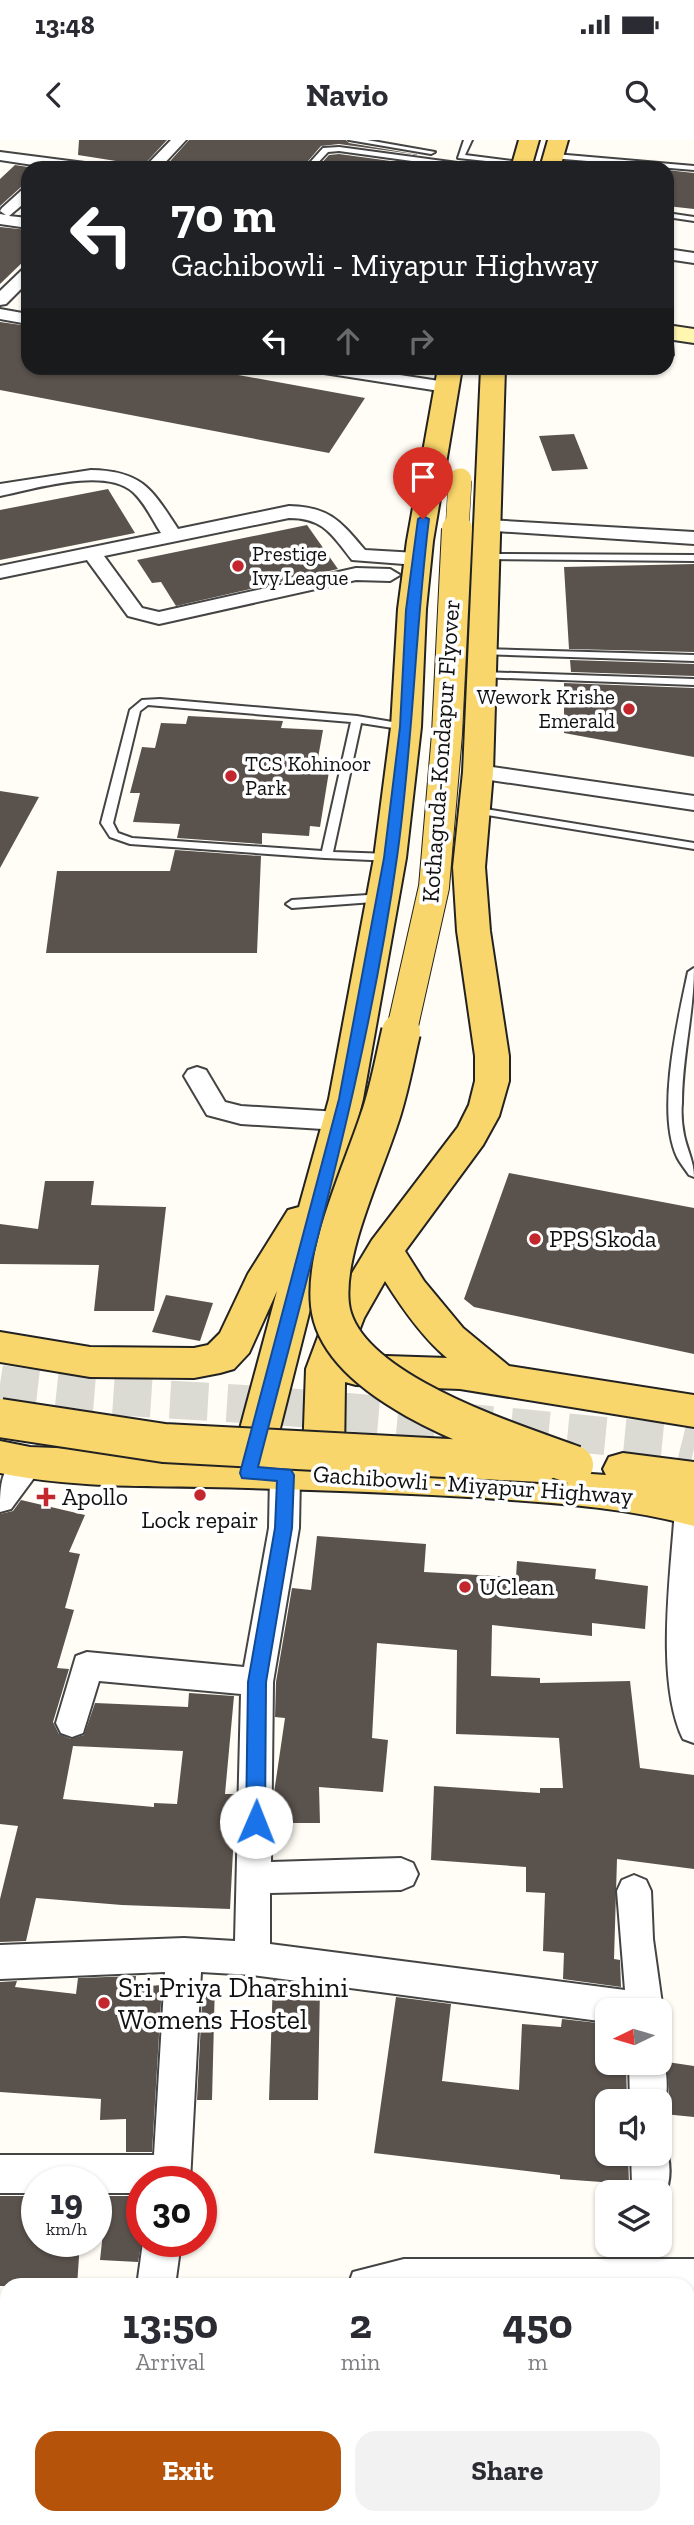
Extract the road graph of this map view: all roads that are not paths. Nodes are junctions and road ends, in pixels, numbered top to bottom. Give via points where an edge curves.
1 (179, 140) edge
2 (353, 140) edge
3 (468, 140) edge
4 (529, 140) edge
5 (554, 155) edge
6 (0, 156) edge
7 (461, 156) junction
8 (27, 161) edge
9 (159, 161) edge
10 (316, 161) edge
11 (428, 161) edge
12 (492, 161) edge
13 (523, 161) edge
14 (619, 161) edge
15 (674, 166) edge
16 (694, 168) edge
17 (21, 199) edge
18 (4, 215) edge
19 (674, 216) edge
20 (694, 219) edge
21 (21, 221) edge
22 (674, 255) edge
23 (694, 258) edge
24 (21, 280) edge
25 (0, 300) edge
26 (0, 314) edge
27 (21, 318) edge
28 (674, 332) edge
29 (693, 333) edge
30 (449, 375) edge
31 (493, 375) edge
32 (438, 430) junction
33 (0, 491) edge
34 (488, 526) junction
35 (173, 537) junction
36 (694, 538) edge
37 (92, 553) junction
38 (487, 557) junction
39 (694, 558) edge
40 (357, 565) junction
41 (408, 567) junction
42 (0, 572) edge
43 (694, 658) edge
44 (483, 663) junction
45 (694, 682) edge
46 (357, 719) junction
47 (406, 727) junction
48 (478, 772) junction
49 (694, 803) edge
50 (472, 810) junction
51 (694, 846) edge
52 (327, 855) junction
53 (390, 858) junction
54 (383, 898) junction
55 (292, 904) dead end
56 (694, 972) edge
57 (197, 1076) dead end
58 (339, 1121) junction
59 (694, 1172) edge
60 (321, 1187) junction
61 (386, 1250) junction
62 (0, 1347) edge
63 (277, 1363) junction
64 (326, 1368) junction
65 (498, 1380) junction
66 (694, 1411) edge
67 (0, 1418) edge
68 (15, 1460) edge
69 (574, 1465) junction
70 (285, 1474) junction
71 (693, 1499) edge
72 (0, 1500) edge
73 (257, 1682) junction
74 (72, 1723) dead end
75 (694, 1729) edge
76 (401, 1874) dead end
77 (255, 1878) junction
78 (634, 1891) dead end
79 (184, 1955) junction
80 (252, 1958) junction
81 (0, 1962) edge
82 (643, 1998) edge
83 (595, 2003) edge
84 (173, 2166) edge
85 (0, 2175) edge
86 (126, 2177) edge
87 (160, 2257) edge
88 (157, 2278) edge
89 (404, 2278) edge
90 (694, 2278) edge

1 - 9 street
2 - 7 lane
3 - 7 lane
4 - 13 main road
5 - 14 lane
6 - 8 street
7 - 12 lane
10 - 11 lane via 326,150 339,149
15 - 16 lane
17 - 18 street
18 - 21 street
19 - 20 lane
22 - 23 street
24 - 25 street
26 - 27 street
28 - 29 street
30 - 32 main road
31 - 34 main road
32 - 41 main road
32 - 69 main road, Kothaguda-Kondapur Flyover, bridge via 460,480 434,891 386,1099 335,1253 329,1306 334,1326 349,1349 376,1375 428,1406
33 - 35 street via 98,474 118,477 139,488
34 - 36 street
34 - 38 main road
35 - 37 street
35 - 40 street via 303,511 326,516
37 - 40 street via 135,612 159,618
37 - 42 street
38 - 39 lane
38 - 44 main road
40 - 41 street
41 - 47 main road
43 - 44 lane via 527,653
44 - 45 lane
44 - 48 main road
46 - 47 lane
46 - 52 lane
46 - 52 lane via 146,702 135,710 107,823 114,835 130,841
47 - 53 main road
48 - 49 street
48 - 50 main road
50 - 51 lane
50 - 61 main road via 469,869 493,1059 490,1092 480,1123
52 - 53 lane
53 - 54 main road
54 - 55 lane
54 - 58 main road
56 - 59 lane via 674,1102 681,1158
57 - 58 street via 216,1109 241,1115
58 - 60 main road
60 - 62 main road via 261,1284 235,1342 220,1359 90,1362
60 - 63 main road
61 - 64 main road via 356,1298
61 - 65 main road via 411,1291 449,1338
63 - 64 main road
63 - 70 main road
64 - 65 main road
64 - 70 main road
65 - 66 main road
67 - 69 main road, Kothaguda-Kondapur Flyover, bridge via 164,1443
68 - 70 main road, Gachibowli - Miyapur Highway
68 - 72 street
69 - 71 main road, Kothaguda-Kondapur Flyover via 639,1470
70 - 71 main road, Gachibowli - Miyapur Highway via 362,1474
70 - 73 street via 284,1528
71 - 75 street via 685,1625
73 - 74 street via 87,1666
73 - 77 street
76 - 77 street
77 - 80 street
78 - 82 street
79 - 80 street
79 - 81 street
79 - 84 street
80 - 83 street
85 - 86 street
87 - 88 street
89 - 90 street

